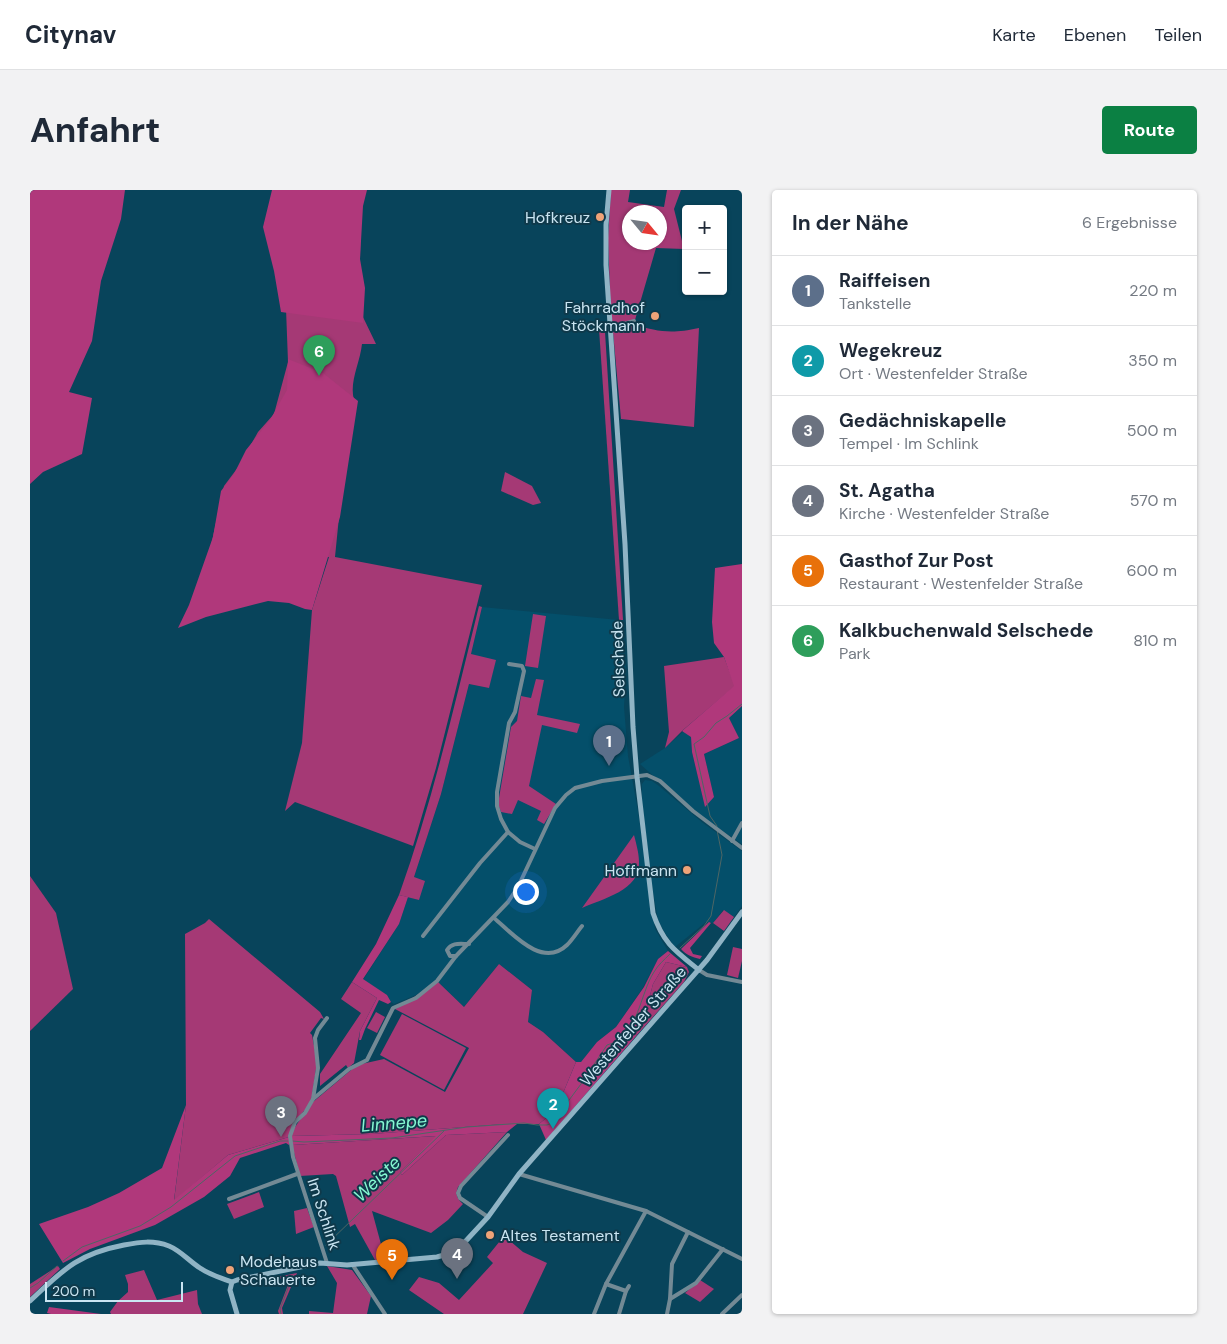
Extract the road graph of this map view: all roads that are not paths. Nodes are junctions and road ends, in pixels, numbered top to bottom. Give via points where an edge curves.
1 (608, 190) edge
2 (634, 322) dead end
3 (610, 328) junction
4 (509, 664) dead end
5 (637, 777) junction
6 (742, 823) edge
7 (508, 832) junction
8 (732, 840) junction
9 (742, 848) edge
10 (535, 850) junction
11 (742, 912) edge
12 (494, 918) junction
13 (582, 926) dead end
14 (423, 936) dead end
15 (469, 944) junction
16 (456, 956) junction
17 (699, 970) junction
18 (742, 982) edge
19 (327, 1018) dead end
20 (313, 1099) junction
21 (508, 1135) dead end
22 (298, 1174) junction
23 (519, 1174) junction
24 (229, 1199) dead end
25 (646, 1212) junction
26 (488, 1217) junction
27 (688, 1232) junction
28 (723, 1249) junction
29 (742, 1259) edge
30 (327, 1263) junction
31 (352, 1264) junction
32 (231, 1284) junction
33 (606, 1284) junction
34 (629, 1286) dead end
35 (626, 1291) junction
36 (742, 1295) edge
37 (670, 1299) junction
38 (30, 1301) edge
39 (236, 1314) edge
40 (385, 1314) edge
41 (594, 1314) edge
42 (619, 1314) edge
43 (667, 1314) edge
44 (722, 1314) edge

1 - 3 street, Selschede via 605,234
2 - 3 street
3 - 5 street, Selschede
4 - 7 street via 522,666 524,671 515,712 509,723 497,792 497,806
5 - 8 street via 647,776 660,781 692,811
5 - 10 street via 602,780 575,788 555,808
5 - 17 street, Selschede via 653,913 667,943
6 - 8 street
7 - 10 street
7 - 14 street
8 - 9 street
10 - 12 street via 518,887
11 - 17 street, Westenfelder Straße
12 - 13 street via 530,948 548,953 567,945
12 - 15 street
15 - 16 street
15 - 16 street via 449,946 447,954
16 - 20 street via 437,981 416,998 393,1008 367,1060 349,1069
17 - 18 street via 707,975
17 - 23 street, Westenfelder Straße
19 - 20 street, Im Schlink via 315,1038 318,1068
20 - 22 street, Im Schlink via 295,1122 290,1136
21 - 26 street via 458,1193 460,1198
22 - 24 street, Im Schlink
22 - 30 street, Im Schlink
23 - 25 street
23 - 26 street, Westenfelder Straße
25 - 27 street
25 - 33 street
26 - 31 street, Westenfelder Straße via 463,1244 437,1257
27 - 28 street
27 - 37 street via 672,1264
28 - 29 street
28 - 37 street via 696,1283
30 - 31 street, Westenfelder Straße
30 - 32 street, Westenfelder Straße via 306,1265
31 - 40 street
32 - 38 street via 204,1271 172,1248 141,1242 85,1256 65,1269
32 - 39 street
33 - 35 street
33 - 41 street
34 - 35 street
35 - 42 street
36 - 44 street
37 - 43 street

